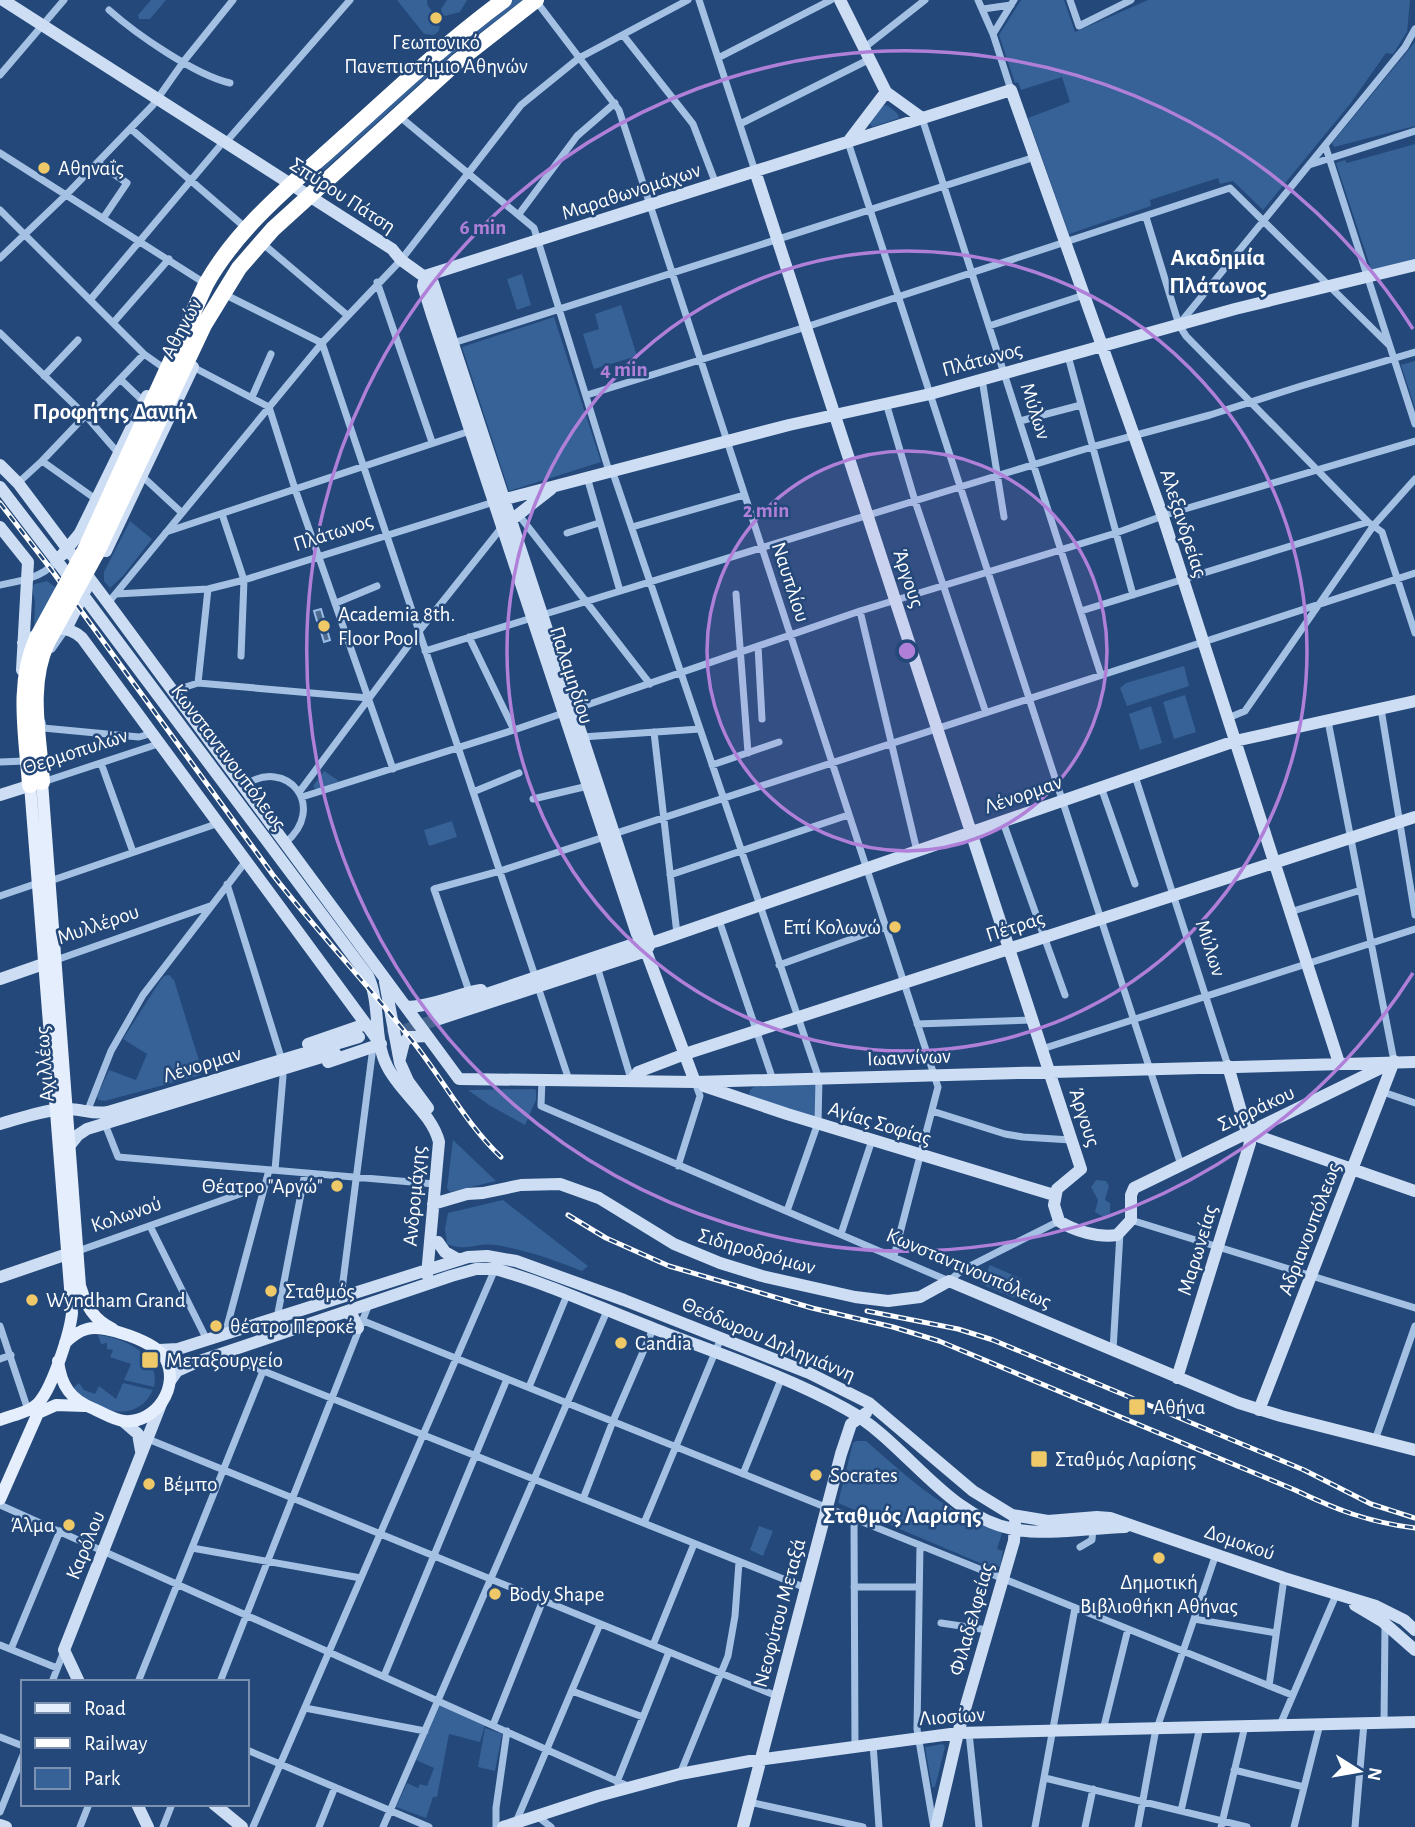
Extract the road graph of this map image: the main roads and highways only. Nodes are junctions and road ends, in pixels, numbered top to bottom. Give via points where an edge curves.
1 (504, 0) edge
2 (536, 0) edge
3 (224, 294) junction
4 (194, 314) junction
5 (161, 366) road end
6 (193, 368) road end
7 (165, 392) junction
8 (35, 781) joint
9 (61, 1109) junction
10 (72, 1253) junction
11 (113, 1329) junction
12 (65, 1343) junction
13 (58, 1361) junction
14 (85, 1406) junction
15 (0, 1419) edge
16 (0, 1499) edge

1 - 4 highway, Αθηνών via 445,45 247,229 206,284
2 - 3 highway, Αθηνών via 458,61 306,199 261,242
3 - 6 highway
3 - 7 highway, Αθηνών
4 - 5 highway
4 - 7 highway, Αθηνών
7 - 8 highway, Αθηνών, bridge via 30,654 25,690
8 - 9 main road, Αχιλλέως
9 - 10 main road, Αχιλλέως
9 - 10 main road, Αχιλλέως via 70,1145
10 - 11 main road, Αχιλλέως via 85,1302 96,1319
10 - 12 main road, Αχιλλέως via 72,1313
11 - 12 main road via 87,1329
11 - 14 main road via 159,1350 170,1381 161,1404 148,1416 122,1421
12 - 13 main road
13 - 14 main road via 64,1387
13 - 15 main road via 40,1401
14 - 16 main road via 56,1405 34,1417

